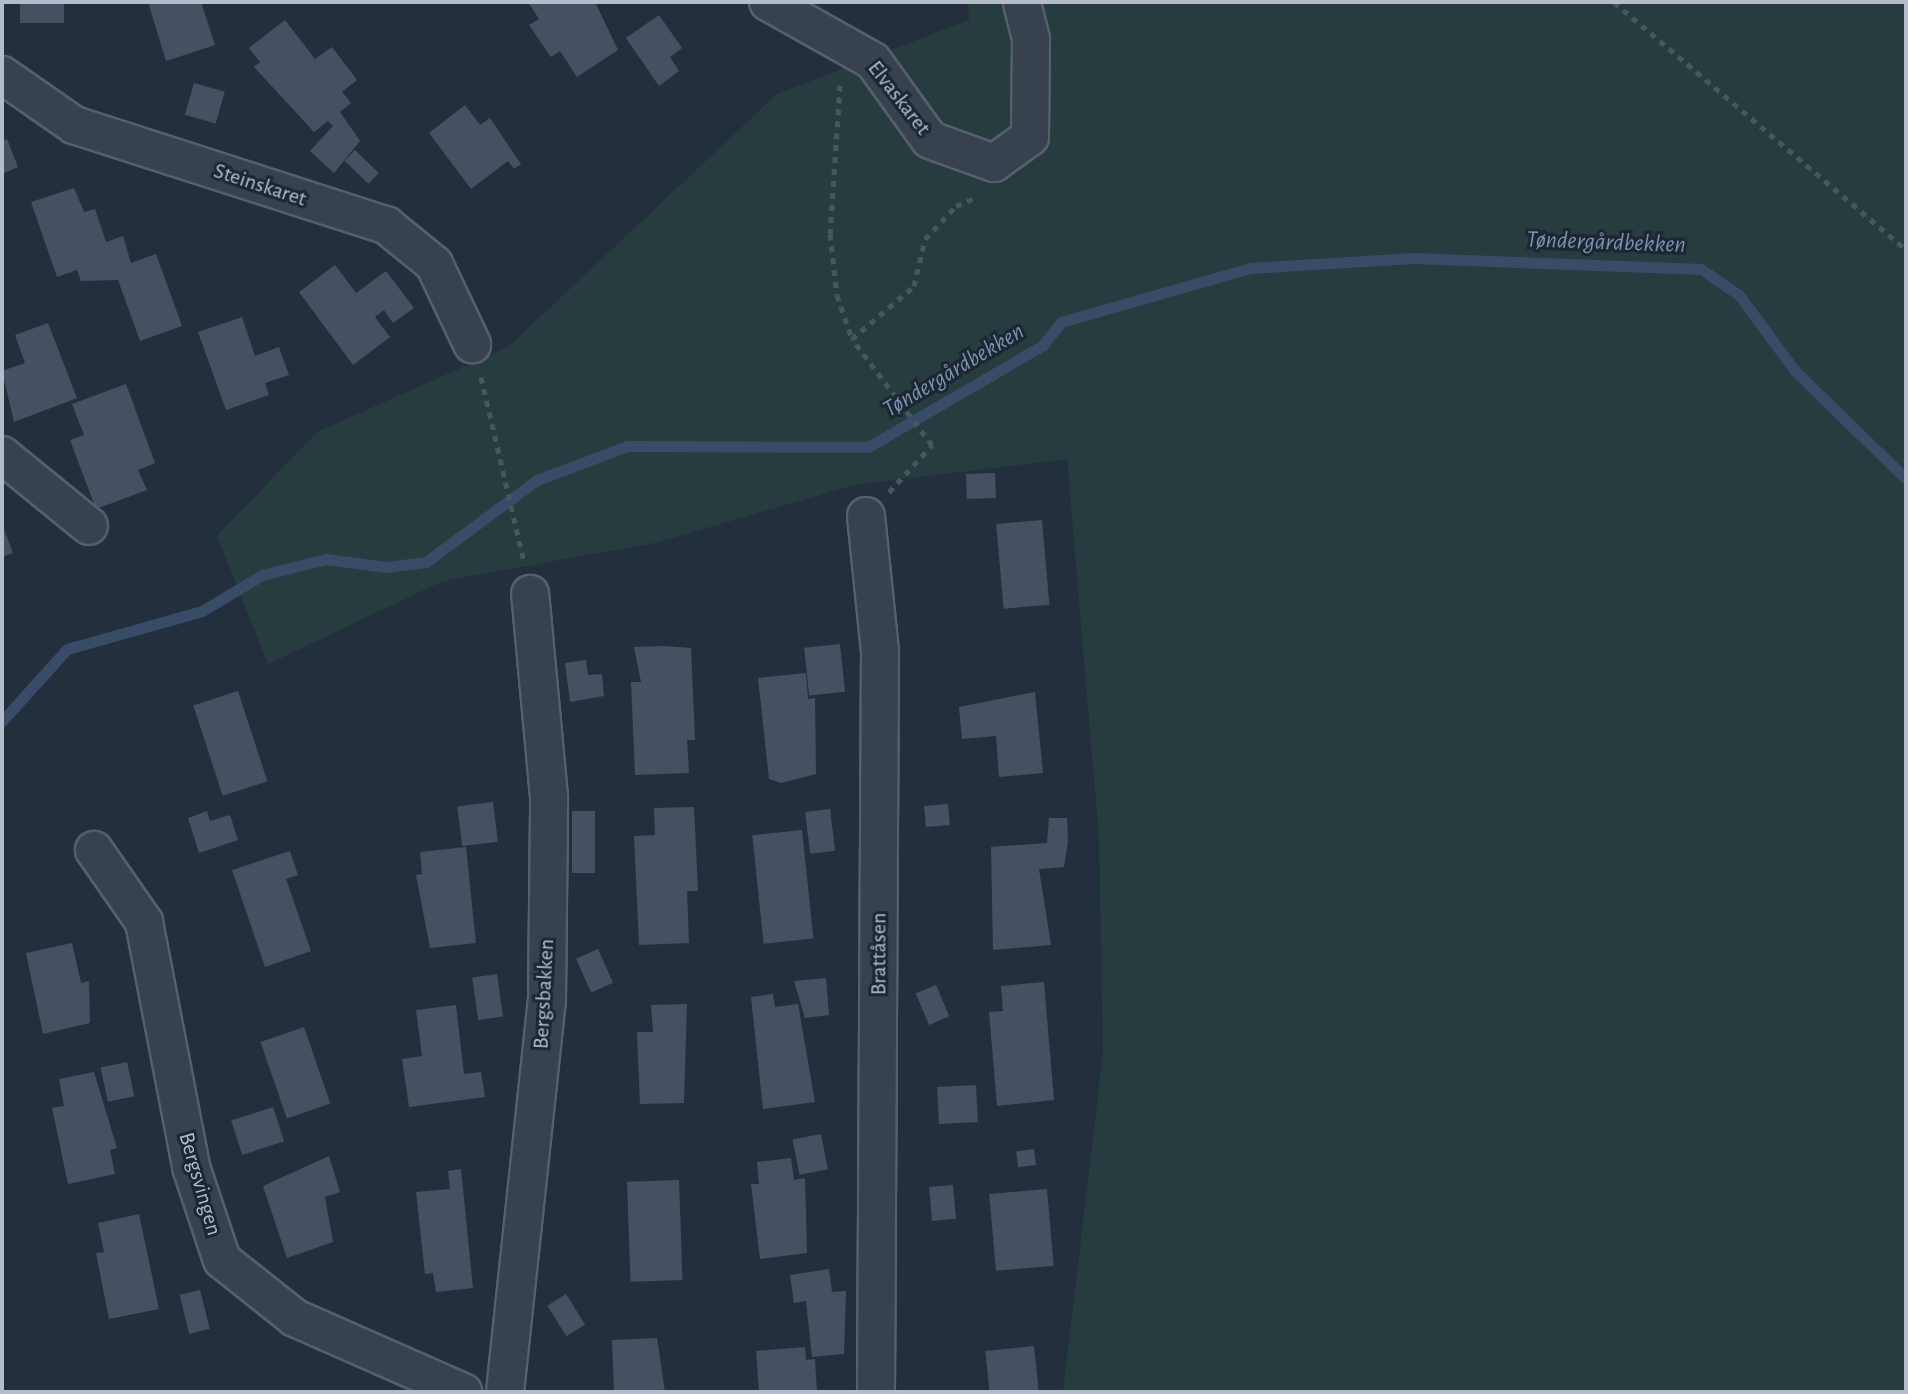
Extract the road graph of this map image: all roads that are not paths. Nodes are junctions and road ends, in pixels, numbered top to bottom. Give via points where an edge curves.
1 (768, 2) edge
2 (1022, 2) edge
3 (2, 75) edge
4 (472, 344) road end
5 (2, 455) edge
6 (866, 516) road end
7 (89, 526) dead end
8 (530, 594) road end
9 (94, 850) dead end
10 (463, 1392) edge
11 (505, 1392) edge
12 (876, 1392) edge

1 - 2 street, Elvaskaret via 873,61 930,140 994,163 1030,137 1031,39
3 - 4 street, Steinskaret via 74,125 386,225 434,264
5 - 7 street
6 - 12 street, Brattåsen via 880,651
8 - 11 street, Bergsbakken via 549,797 547,1000
9 - 10 street, Bergsvingen via 144,922 191,1167 222,1260 295,1318

